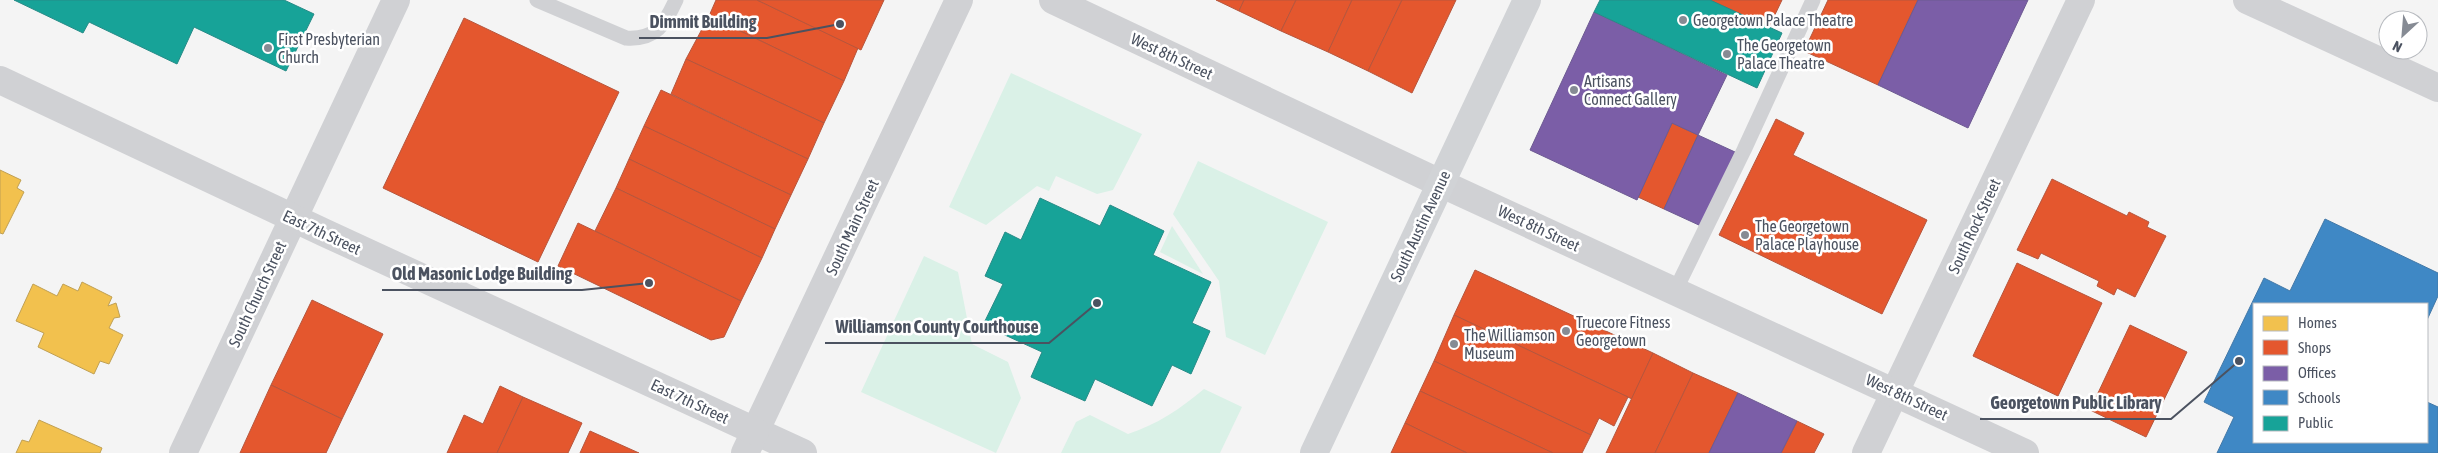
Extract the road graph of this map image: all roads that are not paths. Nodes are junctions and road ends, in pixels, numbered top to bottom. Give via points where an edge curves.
1 (396, 0) edge
2 (537, 0) edge
3 (676, 0) edge
4 (959, 0) edge
5 (1054, 0) edge
6 (1528, 0) edge
7 (1813, 0) edge
8 (2081, 0) edge
9 (2247, 0) edge
10 (0, 80) edge
11 (2438, 88) edge
12 (1440, 183) junction
13 (292, 218) junction
14 (1675, 291) junction
15 (1895, 392) junction
16 (750, 442) edge
17 (183, 453) edge
18 (803, 453) edge
19 (1314, 453) edge
20 (1866, 453) edge
21 (2025, 453) edge

1 - 13 street, South Church Street
2 - 3 lane via 626,38 640,39 666,23
4 - 16 street, South Main Street
5 - 12 street, West 8th Street
6 - 12 main road, South Austin Avenue
7 - 14 lane
8 - 15 street, South Rock Street
9 - 11 street
10 - 13 street, East 7th Street
12 - 14 street, West 8th Street
12 - 19 main road, South Austin Avenue
13 - 16 street, East 7th Street
13 - 17 street, South Church Street
14 - 15 street, West 8th Street
15 - 20 street, South Rock Street
15 - 21 street, West 8th Street
16 - 18 street, East 7th Street

